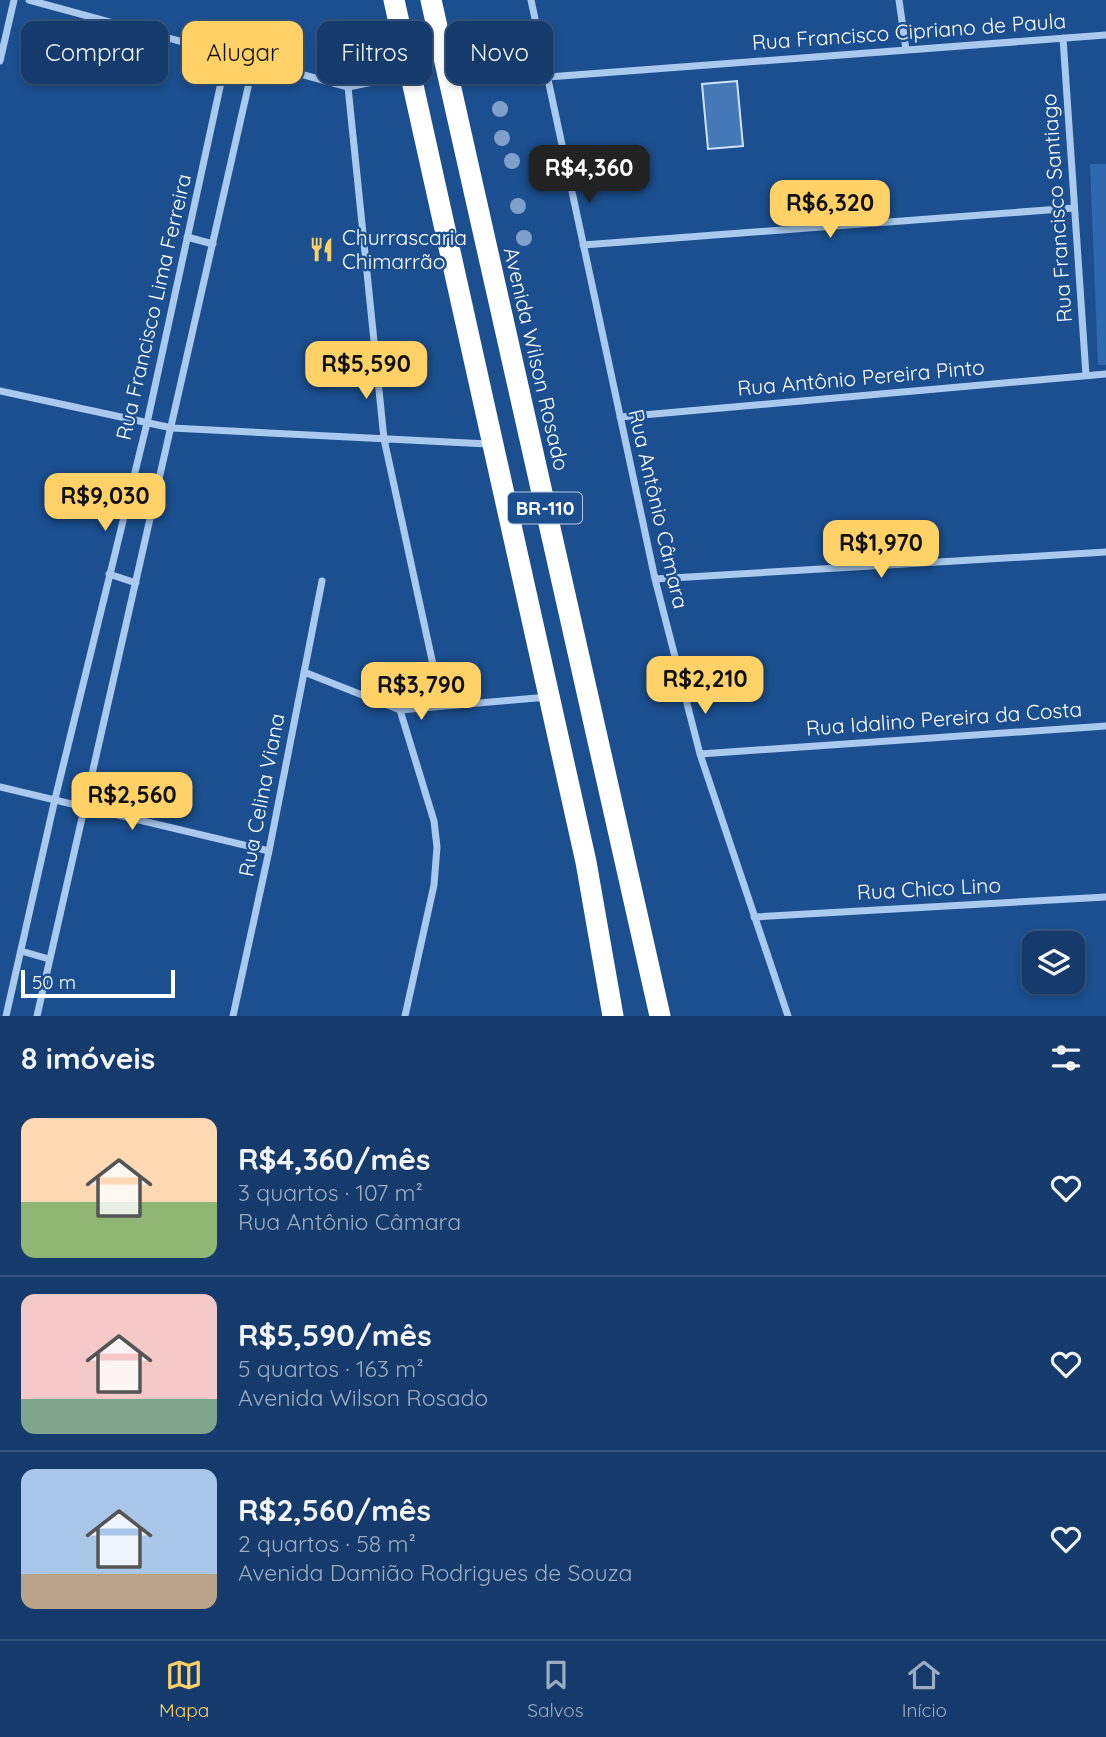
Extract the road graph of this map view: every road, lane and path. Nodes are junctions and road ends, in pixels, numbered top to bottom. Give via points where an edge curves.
1 (14, 0) edge
2 (29, 0) edge
3 (394, 0) edge
4 (431, 0) edge
5 (531, 0) edge
6 (899, 0) edge
7 (399, 21) edge
8 (536, 21) edge
9 (1106, 35) edge
10 (1063, 38) junction
11 (182, 42) edge
12 (906, 50) junction
13 (0, 61) edge
14 (303, 75) edge
15 (553, 76) edge
16 (221, 84) edge
17 (249, 84) edge
18 (363, 84) edge
19 (413, 84) edge
20 (550, 84) edge
21 (348, 87) junction
22 (1074, 208) junction
23 (187, 237) junction
24 (213, 244) junction
25 (583, 246) junction
26 (1106, 374) edge
27 (1086, 375) junction
28 (0, 391) edge
29 (620, 417) junction
30 (146, 423) junction
31 (172, 428) junction
32 (384, 439) junction
33 (493, 445) junction
34 (1106, 552) edge
35 (109, 574) junction
36 (655, 579) junction
37 (322, 581) dead end
38 (136, 583) junction
39 (304, 672) junction
40 (548, 697) junction
41 (442, 706) junction
42 (400, 710) junction
43 (1106, 726) edge
44 (700, 754) junction
45 (0, 787) edge
46 (55, 799) junction
47 (85, 806) junction
48 (269, 851) junction
49 (1106, 897) edge
50 (754, 917) junction
51 (21, 951) junction
52 (49, 959) junction
53 (6, 1016) edge
54 (37, 1016) edge
55 (233, 1016) edge
56 (405, 1016) edge
57 (613, 1016) edge
58 (660, 1016) edge
59 (788, 1016) edge

1 - 13 street
2 - 11 street
3 - 7 highway, BR-110
4 - 58 highway, Avenida Wilson Rosado / BR-110
5 - 8 street, Rua Antônio Câmara
6 - 12 street
9 - 10 street, Rua Francisco Cipriano de Paula
10 - 12 street, Rua Francisco Cipriano de Paula
10 - 22 street, Rua Francisco Santiago
12 - 15 street, Rua Francisco Cipriano de Paula
14 - 21 street
16 - 23 street, Rua Francisco Lima Ferreira
17 - 24 street, Rua Francisco Lima Ferreira
18 - 21 street
19 - 33 highway, BR-110
20 - 25 street, Rua Antônio Câmara
21 - 32 street
22 - 25 street
22 - 27 street, Rua Francisco Santiago
23 - 24 street
23 - 30 street, Rua Francisco Lima Ferreira
24 - 31 street, Rua Francisco Lima Ferreira
25 - 29 street, Rua Antônio Câmara
26 - 27 street, Rua Antônio Pereira Pinto
27 - 29 street, Rua Antônio Pereira Pinto
28 - 30 street
29 - 36 street, Rua Antônio Câmara
30 - 31 street
30 - 35 street, Rua Francisco Lima Ferreira
31 - 32 street
31 - 38 street, Rua Francisco Lima Ferreira
32 - 33 street
32 - 41 street
33 - 40 highway, BR-110
34 - 36 street
35 - 38 street
35 - 46 street, Rua Francisco Lima Ferreira
36 - 44 street, Rua Antônio Câmara
37 - 39 street, Rua Celina Viana
38 - 47 street, Rua Francisco Lima Ferreira
39 - 42 street
39 - 48 street, Rua Celina Viana
40 - 41 street
40 - 57 highway, BR-110 via 586,862
41 - 42 street
42 - 56 street via 434,821 437,847 434,886
43 - 44 street, Rua Idalino Pereira da Costa
44 - 50 street, Rua Antônio Câmara
45 - 46 street
46 - 47 street
46 - 51 street, Rua Francisco Lima Ferreira
47 - 48 street
47 - 52 street, Rua Francisco Lima Ferreira
48 - 55 street, Rua Celina Viana
49 - 50 street, Rua Chico Lino
50 - 59 street, Rua Antônio Câmara
51 - 52 street
51 - 53 street, Rua Francisco Lima Ferreira
52 - 54 street, Rua Francisco Lima Ferreira

